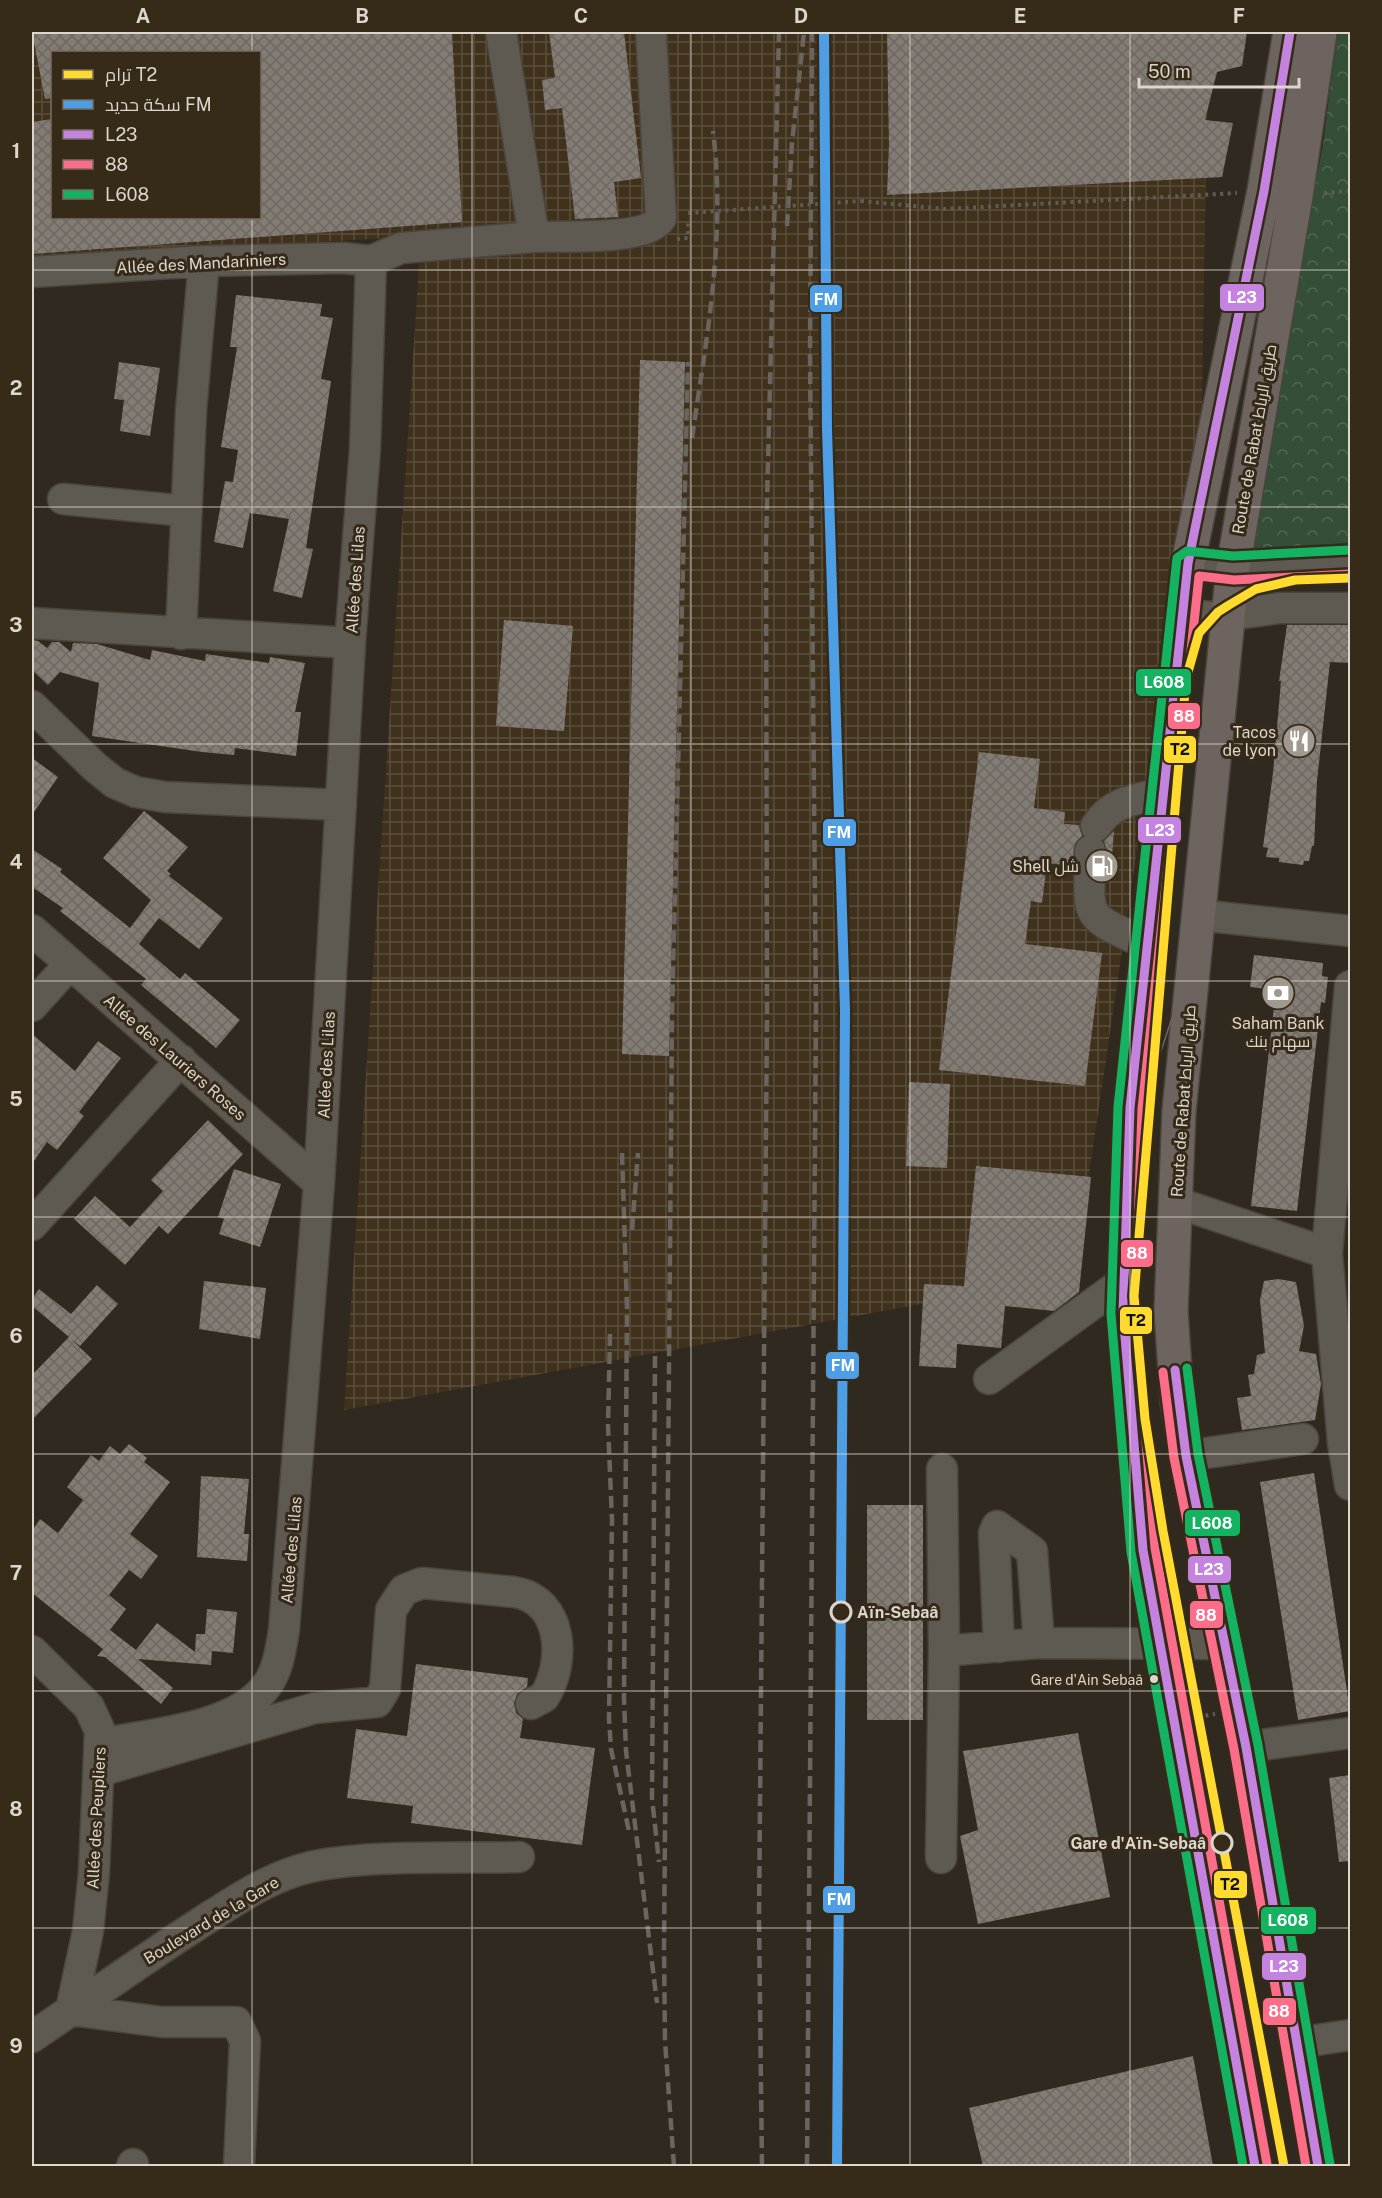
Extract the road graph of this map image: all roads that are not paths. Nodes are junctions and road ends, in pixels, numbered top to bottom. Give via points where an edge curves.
1 (501, 32) edge
2 (651, 32) edge
3 (1290, 32) edge
4 (1320, 32) edge
5 (534, 237) junction
6 (204, 261) junction
7 (371, 261) junction
8 (32, 272) edge
9 (63, 499) dead end
10 (186, 510) junction
11 (1350, 562) edge
12 (1188, 563) junction
13 (1233, 567) junction
14 (1350, 608) edge
15 (1183, 615) junction
16 (1229, 615) junction
17 (32, 623) edge
18 (182, 634) junction
19 (350, 643) junction
20 (32, 706) edge
21 (1163, 793) junction
22 (341, 805) junction
23 (1198, 915) junction
24 (32, 930) edge
25 (1350, 931) edge
26 (1147, 944) junction
27 (69, 965) junction
28 (1350, 986) edge
29 (32, 1006) edge
30 (1348, 1050) edge
31 (181, 1060) junction
32 (319, 1183) junction
33 (1175, 1202) junction
34 (32, 1226) edge
35 (1327, 1253) junction
36 (1124, 1282) junction
37 (989, 1379) dead end
38 (1303, 1439) dead end
39 (1347, 1443) edge
40 (1186, 1456) junction
41 (942, 1468) dead end
42 (1350, 1485) edge
43 (1040, 1643) junction
44 (1160, 1644) junction
45 (1223, 1644) junction
46 (999, 1647) junction
47 (32, 1651) edge
48 (944, 1651) junction
49 (531, 1704) dead end
50 (1350, 1733) edge
51 (1246, 1747) junction
52 (101, 1758) junction
53 (519, 1857) dead end
54 (941, 1858) dead end
55 (72, 2010) junction
56 (1350, 2035) edge
57 (32, 2037) edge
58 (1297, 2043) junction
59 (239, 2166) edge
60 (1255, 2166) edge
61 (1318, 2166) edge

1 - 5 street
2 - 5 street via 661,218 652,228 612,234
3 - 12 main road via 1264,191
4 - 13 main road, Route de Rabat طريق الرباط
5 - 7 street via 401,248
6 - 7 street, Allée des Mandariniers
6 - 8 street, Allée des Mandariniers
6 - 10 street
7 - 19 street, Allée des Lilas via 365,449
9 - 10 street
10 - 18 street
11 - 13 street
12 - 13 street
12 - 15 main road
13 - 16 main road, Route de Rabat طريق الرباط
14 - 16 street via 1280,608
15 - 16 street
15 - 21 main road
16 - 23 main road, Route de Rabat طريق الرباط
17 - 18 street
18 - 19 street
19 - 22 street, Allée des Lilas
20 - 22 street via 95,767 115,783 136,792 165,798
21 - 26 main road
21 - 26 street via 1118,804 1108,811 1093,838 1089,901 1094,916
22 - 32 street, Allée des Lilas
23 - 25 street
23 - 33 main road, Route de Rabat طريق الرباط via 1179,1111
24 - 27 street, Allée des Lauriers Roses
26 - 36 main road via 1130,1108
27 - 29 street
27 - 31 street, Allée des Lauriers Roses
28 - 30 street
30 - 35 street
31 - 32 street, Allée des Lauriers Roses
31 - 34 street
32 - 52 street, Allée des Lilas via 279,1660 261,1694 236,1712
33 - 35 street
33 - 40 main road, Route de Rabat طريق الرباط via 1171,1311 1177,1401
35 - 39 street
36 - 37 street
36 - 44 main road via 1128,1394 1143,1550
38 - 40 street
39 - 42 street
40 - 45 main road, Route de Rabat طريق الرباط
41 - 48 street
43 - 44 street
43 - 46 street
43 - 46 street via 1032,1551 997,1526 994,1533
44 - 45 street
44 - 60 main road
45 - 51 main road, Route de Rabat طريق الرباط
46 - 48 street
47 - 52 street, Allée des Peupliers via 89,1707 98,1724
48 - 54 street
49 - 52 street via 544,1698 558,1664 557,1639 540,1603 524,1593 422,1583 404,1590 391,1610 385,1689 377,1702 315,1708
50 - 51 street
51 - 58 main road, Route de Rabat طريق الرباط
52 - 55 street, Allée des Peupliers via 88,1931
53 - 55 street, Boulevard de la Gare via 354,1862 311,1867 280,1876 187,1931
55 - 57 street, Boulevard de la Gare
55 - 59 street via 162,2022 236,2022 245,2041
56 - 58 street
58 - 61 main road, Route de Rabat طريق الرباط

